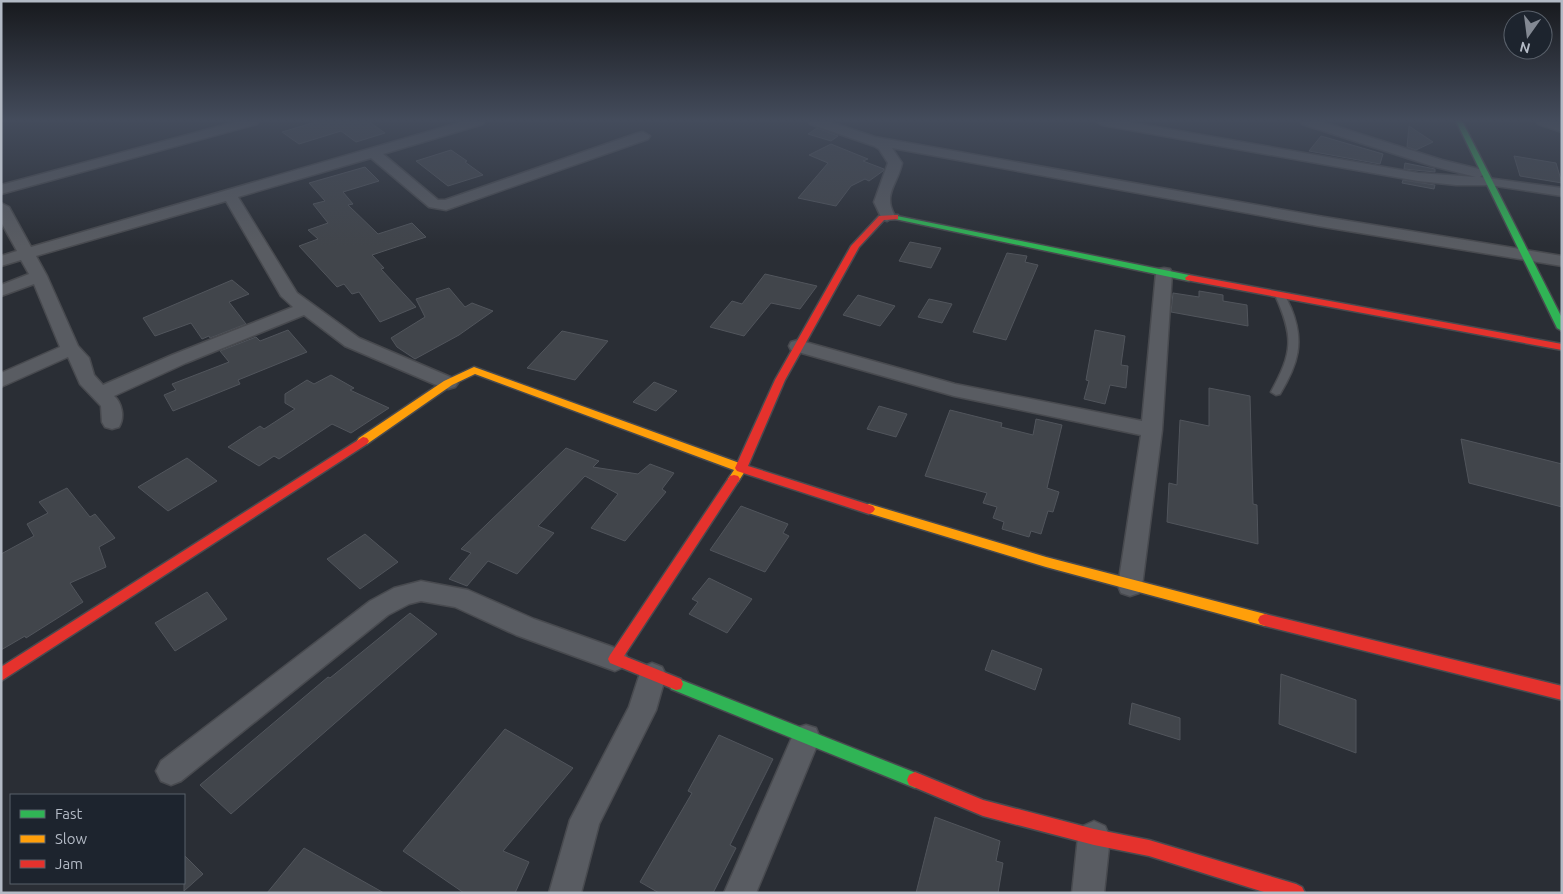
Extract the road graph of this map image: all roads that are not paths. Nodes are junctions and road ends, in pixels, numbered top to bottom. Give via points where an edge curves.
1 (100, 163) edge
2 (341, 163) edge
3 (385, 163) edge
4 (567, 163) edge
5 (895, 163) edge
6 (988, 163) edge
7 (1337, 163) edge
8 (1436, 163) edge
9 (1479, 163) edge
10 (1487, 178) junction
11 (1, 190) edge
12 (1562, 192) edge
13 (230, 196) junction
14 (1, 208) edge
15 (887, 216) junction
16 (27, 253) junction
17 (1524, 256) junction
18 (1, 261) edge
19 (1562, 261) edge
20 (1164, 273) junction
21 (38, 276) junction
22 (1, 291) edge
23 (1280, 295) junction
24 (306, 308) junction
25 (1562, 328) edge
26 (798, 346) junction
27 (1562, 347) edge
28 (70, 349) junction
29 (1, 380) edge
30 (448, 383) junction
31 (1276, 392) dead end
32 (101, 394) junction
33 (112, 422) dead end
34 (1152, 430) junction
35 (740, 468) junction
36 (1130, 586) junction
37 (615, 659) junction
38 (1, 675) edge
39 (652, 675) junction
40 (1562, 693) edge
41 (806, 738) junction
42 (170, 771) dead end
43 (1094, 837) junction
44 (566, 893) edge
45 (740, 893) edge
46 (1088, 893) edge
47 (1296, 893) edge

1 - 11 street
2 - 13 street
3 - 4 street via 434,204 446,205
5 - 15 street via 880,201
6 - 17 street
7 - 10 street via 1456,181
8 - 10 street
9 - 10 street
10 - 12 street
10 - 17 street
13 - 16 street
13 - 24 street via 280,282 290,296
14 - 16 street
15 - 20 street
15 - 26 street via 877,221 855,246
16 - 18 street
16 - 21 street
17 - 19 street
17 - 25 street
20 - 23 street
20 - 34 street
21 - 22 street
21 - 28 street
23 - 27 street
23 - 31 lane via 1294,326 1295,339 1291,367
24 - 30 street via 352,342
24 - 32 street
26 - 34 street via 954,390
26 - 35 street
28 - 29 street
28 - 32 street via 80,358 82,375 87,383
30 - 35 street via 474,370 482,372
30 - 38 street via 320,470
32 - 33 street via 111,404
34 - 36 street
35 - 36 street via 839,502
35 - 37 street
36 - 40 street
37 - 39 street
37 - 42 street via 525,627 459,597 421,591 379,608
39 - 41 street
39 - 44 street via 642,710 586,820
41 - 43 street via 983,808
41 - 45 street
43 - 46 street
43 - 47 street via 1149,848

